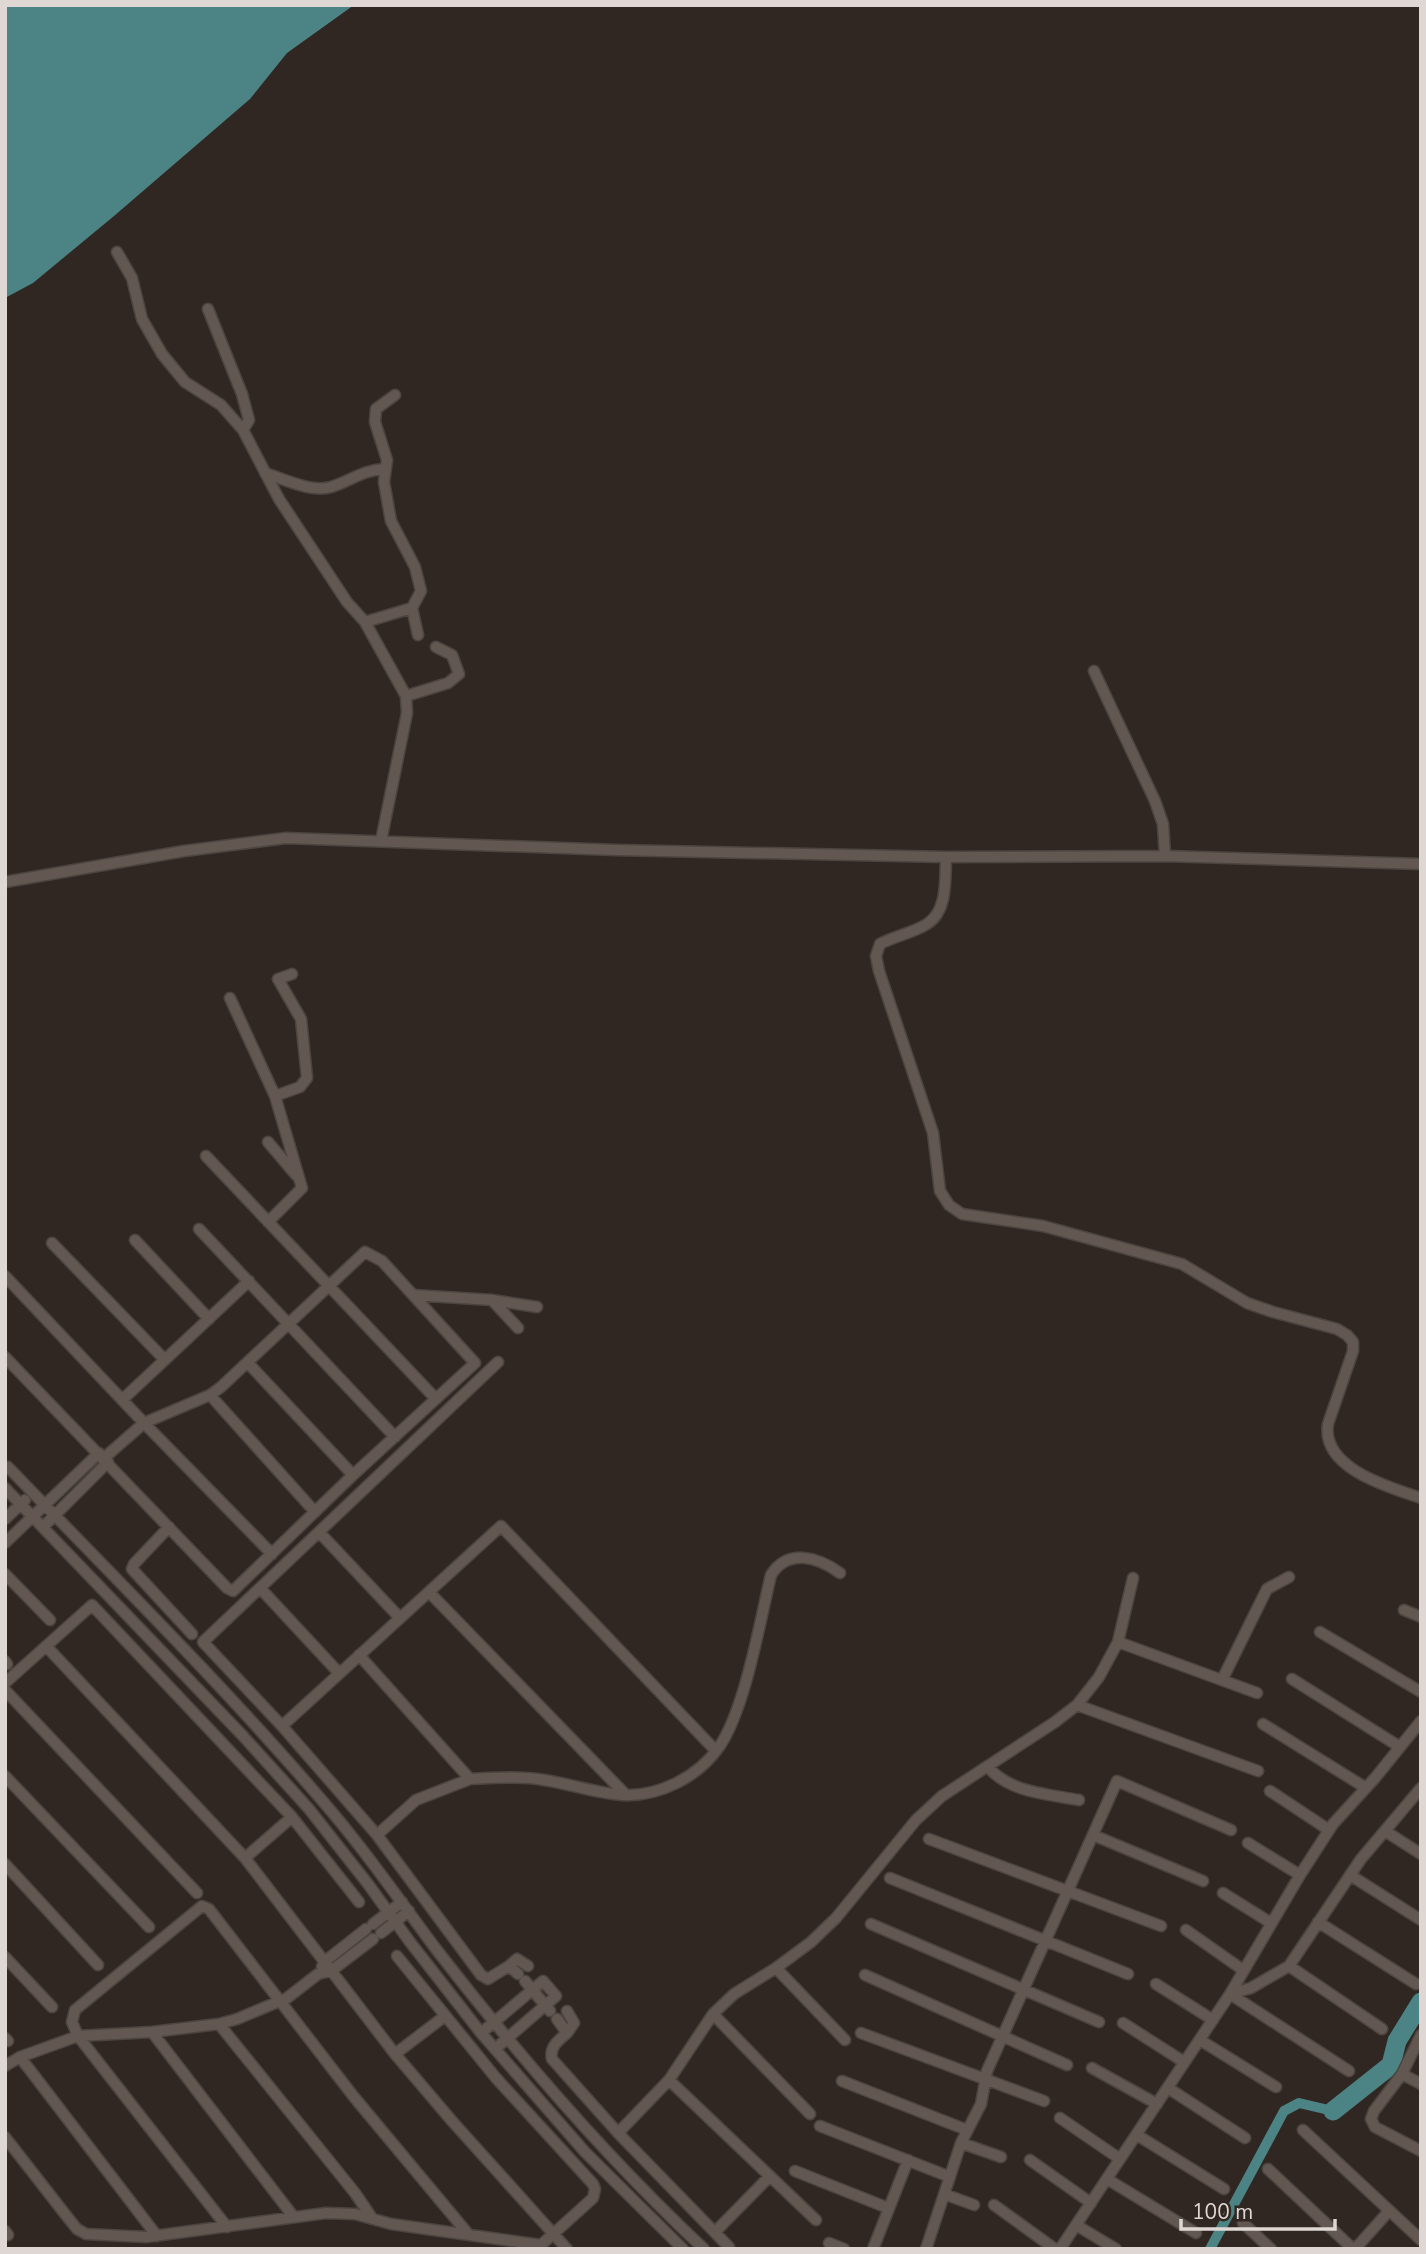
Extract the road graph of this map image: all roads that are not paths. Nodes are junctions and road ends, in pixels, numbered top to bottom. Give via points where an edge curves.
1 (117, 252) dead end
2 (208, 309) dead end
3 (394, 394) dead end
4 (243, 430) junction
5 (384, 469) junction
6 (265, 473) junction
7 (412, 608) junction
8 (366, 622) junction
9 (418, 635) dead end
10 (436, 647) dead end
11 (1094, 671) dead end
12 (406, 696) junction
13 (382, 841) junction
14 (1165, 856) junction
15 (946, 857) junction
16 (1421, 864) edge
17 (5, 882) edge
18 (292, 974) dead end
19 (230, 998) dead end
20 (275, 1096) junction
21 (268, 1143) dead end
22 (206, 1156) dead end
23 (299, 1178) junction
24 (268, 1222) junction
25 (199, 1228) dead end
26 (135, 1240) dead end
27 (52, 1243) dead end
28 (5, 1276) edge
29 (249, 1282) junction
30 (328, 1286) junction
31 (413, 1295) junction
32 (492, 1300) junction
33 (537, 1307) dead end
34 (209, 1319) junction
35 (289, 1324) junction
36 (518, 1328) dead end
37 (5, 1357) edge
38 (165, 1360) junction
39 (498, 1362) dead end
40 (248, 1363) junction
41 (210, 1395) junction
42 (436, 1399) junction
43 (122, 1401) junction
44 (144, 1423) junction
45 (395, 1437) junction
46 (103, 1458) junction
47 (5, 1469) edge
48 (353, 1475) junction
49 (5, 1488) edge
50 (33, 1492) junction
51 (1421, 1499) edge
52 (21, 1504) junction
53 (46, 1506) junction
54 (315, 1512) junction
55 (55, 1516) junction
56 (34, 1517) junction
57 (5, 1519) edge
58 (43, 1527) junction
59 (169, 1527) junction
60 (319, 1532) junction
61 (5, 1544) edge
62 (272, 1554) junction
63 (840, 1573) dead end
64 (5, 1574) edge
65 (1289, 1577) dead end
66 (1133, 1578) dead end
67 (119, 1581) junction
68 (260, 1588) junction
69 (105, 1592) junction
70 (429, 1592) junction
71 (1404, 1610) dead end
72 (1421, 1617) edge
73 (400, 1618) junction
74 (50, 1620) dead end
75 (1320, 1632) dead end
76 (192, 1634) dead end
77 (1118, 1642) junction
78 (46, 1646) junction
79 (359, 1655) junction
80 (199, 1667) junction
81 (339, 1673) junction
82 (188, 1678) junction
83 (1292, 1679) dead end
84 (1222, 1680) junction
85 (5, 1683) edge
86 (5, 1690) edge
87 (1421, 1692) edge
88 (1257, 1693) dead end
89 (1077, 1705) junction
90 (1421, 1721) edge
91 (1263, 1724) dead end
92 (282, 1726) junction
93 (1400, 1747) junction
94 (716, 1751) junction
95 (988, 1768) junction
96 (1258, 1771) dead end
97 (5, 1776) edge
98 (470, 1779) junction
99 (1366, 1788) junction
100 (1421, 1788) edge
101 (1270, 1791) dead end
102 (626, 1795) junction
103 (320, 1798) junction
104 (1079, 1800) dead end
105 (309, 1809) junction
106 (292, 1817) junction
107 (1231, 1830) dead end
108 (1329, 1830) junction
109 (1385, 1831) junction
110 (377, 1835) junction
111 (1093, 1835) junction
112 (929, 1839) dead end
113 (1248, 1843) dead end
114 (1421, 1854) edge
115 (245, 1858) junction
116 (5, 1864) edge
117 (1300, 1875) junction
118 (1350, 1875) junction
119 (890, 1878) dead end
120 (1203, 1881) dead end
121 (1068, 1891) junction
122 (197, 1893) dead end
123 (1223, 1893) dead end
124 (359, 1902) dead end
125 (402, 1902) junction
126 (410, 1911) junction
127 (388, 1912) junction
128 (1421, 1920) edge
129 (396, 1922) junction
130 (1318, 1922) junction
131 (1271, 1923) junction
132 (871, 1924) dead end
133 (1161, 1926) dead end
134 (149, 1927) dead end
135 (366, 1929) junction
136 (1186, 1930) dead end
137 (374, 1938) junction
138 (1046, 1941) junction
139 (397, 1956) dead end
140 (5, 1957) edge
141 (97, 1965) dead end
142 (328, 1966) junction
143 (509, 1966) junction
144 (1289, 1966) junction
145 (776, 1968) junction
146 (1243, 1970) junction
147 (1128, 1974) dead end
148 (865, 1975) dead end
149 (543, 1981) junction
150 (525, 1982) junction
151 (1156, 1984) dead end
152 (1416, 1984) dead end
153 (1024, 1990) junction
154 (1230, 1994) junction
155 (279, 2002) junction
156 (561, 2003) junction
157 (51, 2007) dead end
158 (551, 2012) junction
159 (713, 2014) junction
160 (445, 2016) junction
161 (1213, 2020) junction
162 (494, 2022) junction
163 (1099, 2022) dead end
164 (1123, 2023) dead end
165 (219, 2024) junction
166 (1382, 2029) dead end
167 (152, 2032) junction
168 (481, 2033) junction
169 (567, 2033) junction
170 (861, 2033) dead end
171 (1421, 2035) edge
172 (78, 2036) junction
173 (1003, 2036) junction
174 (508, 2038) junction
175 (845, 2040) dead end
176 (1200, 2040) junction
177 (495, 2049) junction
178 (395, 2054) junction
179 (20, 2057) junction
180 (1185, 2063) junction
181 (1067, 2065) dead end
182 (5, 2066) edge
183 (1092, 2068) dead end
184 (1349, 2071) dead end
185 (1402, 2074) junction
186 (986, 2079) junction
187 (669, 2080) junction
188 (842, 2081) dead end
189 (1421, 2084) edge
190 (1276, 2087) dead end
191 (1168, 2088) junction
192 (1044, 2101) dead end
193 (1157, 2104) junction
194 (810, 2115) dead end
195 (1060, 2118) dead end
196 (820, 2126) dead end
197 (967, 2130) junction
198 (1303, 2130) dead end
199 (618, 2133) junction
200 (1136, 2135) junction
201 (5, 2137) edge
202 (1245, 2138) dead end
203 (961, 2143) junction
204 (1421, 2151) edge
205 (1001, 2157) dead end
206 (1120, 2159) junction
207 (908, 2160) junction
208 (1030, 2160) dead end
209 (1268, 2169) dead end
210 (796, 2171) dead end
211 (769, 2176) junction
212 (950, 2177) junction
213 (1107, 2179) junction
214 (1224, 2189) dead end
215 (944, 2194) junction
216 (1091, 2203) junction
217 (974, 2205) dead end
218 (994, 2205) dead end
219 (888, 2208) junction
220 (1389, 2211) junction
221 (293, 2216) junction
222 (372, 2218) junction
223 (816, 2220) dead end
224 (1243, 2223) dead end
225 (1076, 2225) junction
226 (227, 2227) junction
227 (715, 2232) junction
228 (1196, 2233) dead end
229 (469, 2235) junction
230 (555, 2235) junction
231 (157, 2236) junction
232 (1421, 2240) edge
233 (829, 2244) dead end
234 (729, 2247) edge
235 (568, 2249) edge
236 (683, 2249) edge
237 (704, 2249) edge
238 (844, 2249) edge
239 (873, 2249) edge
240 (926, 2249) edge
241 (1055, 2249) edge
242 (1060, 2249) edge
243 (1116, 2249) edge
244 (1271, 2249) edge
245 (1354, 2249) edge

1 - 4 street via 132,278 142,319 163,354 185,382 221,405
2 - 4 street via 242,394 249,420
3 - 5 street via 376,409 375,422 387,460
4 - 6 street
5 - 6 street via 327,488
5 - 7 street via 391,522 415,567 421,591
6 - 8 street via 347,602
7 - 8 street
7 - 9 street
8 - 12 street
10 - 12 street via 452,654 459,674 448,683
11 - 14 street via 1155,801 1165,835
12 - 13 street via 407,713
13 - 15 street
13 - 17 street via 286,838
14 - 15 street
14 - 16 street
15 - 51 street via 943,903 936,917 880,944 876,956 933,1133 940,1191 949,1205 962,1214 1043,1226 1182,1264 1247,1303 1347,1335 1353,1351 1326,1436 1333,1452 1369,1479
18 - 20 street via 278,979 301,1019 307,1078 300,1087
19 - 20 street
20 - 23 street
21 - 23 street
22 - 24 street
23 - 24 street via 302,1188
24 - 30 street
25 - 29 street
26 - 34 street
27 - 38 street
28 - 43 street
29 - 34 street
29 - 35 street
30 - 31 street via 365,1252 382,1261
30 - 35 street
30 - 42 street
31 - 32 street
31 - 42 street via 475,1363
32 - 33 street
32 - 36 street
34 - 38 street
35 - 40 street
35 - 45 street
37 - 46 street
38 - 43 street
39 - 60 street
40 - 41 street
40 - 48 street
41 - 44 street
41 - 54 street
42 - 45 street
43 - 44 street
44 - 46 street
44 - 62 street
45 - 48 street
46 - 53 street
46 - 55 street
46 - 59 street
47 - 50 street via 8,1466
48 - 54 street
49 - 52 street
50 - 52 street
50 - 53 street
52 - 56 street
52 - 57 street
53 - 55 street
53 - 56 street
54 - 62 street
55 - 58 street
55 - 67 street
56 - 58 street
56 - 61 street
58 - 69 street
59 - 62 street via 230,1591 238,1589
59 - 76 street via 132,1569
60 - 68 street
60 - 73 street
63 - 94 street via 814,1559 798,1558 777,1565 734,1718
64 - 74 street
65 - 84 street via 1267,1589
66 - 77 street
67 - 69 street
67 - 80 street
68 - 81 street
68 - 92 street via 203,1642
69 - 82 street
70 - 73 street
70 - 94 street via 501,1526
70 - 102 street
71 - 72 street
73 - 79 street
75 - 87 street
77 - 84 street
77 - 89 street
78 - 85 street
78 - 106 street via 92,1605
78 - 115 street
79 - 81 street
79 - 98 street
80 - 82 street
80 - 103 street
81 - 92 street
82 - 105 street
83 - 93 street
84 - 88 street
86 - 122 street
89 - 95 street
89 - 96 street
90 - 93 street
91 - 99 street
92 - 110 street
93 - 99 street
94 - 102 street via 703,1766 674,1784 652,1793
95 - 104 street via 1012,1786
95 - 145 street via 942,1796 916,1820 836,1918
97 - 134 street
98 - 102 street via 545,1780
98 - 110 street via 416,1801
99 - 108 street
100 - 109 street
101 - 108 street
103 - 105 street
103 - 125 street
105 - 127 street
106 - 115 street
106 - 124 street
107 - 111 street via 1117,1781
108 - 117 street
109 - 114 street
109 - 118 street
110 - 143 street via 481,1975 488,1979
111 - 120 street
111 - 121 street
112 - 121 street
113 - 117 street
115 - 142 street
116 - 141 street
117 - 131 street
118 - 128 street
118 - 130 street
119 - 138 street
121 - 133 street
121 - 138 street
123 - 131 street
125 - 126 street
125 - 127 street
126 - 129 street
126 - 162 street
127 - 129 street
127 - 135 street
129 - 137 street
129 - 168 street
130 - 144 street
130 - 152 street
131 - 146 street
132 - 153 street
135 - 137 street
135 - 142 street
136 - 146 street
137 - 142 street
138 - 147 street
138 - 153 street
139 - 160 street
140 - 157 street
142 - 155 street
142 - 178 street
143 - 149 street via 517,1959
143 - 150 street
144 - 154 street via 1251,1988
144 - 166 street
145 - 159 street via 734,1994
145 - 175 street
146 - 154 street
148 - 173 street
149 - 150 street
149 - 156 street
150 - 158 street
150 - 162 street
151 - 161 street
153 - 163 street
153 - 173 street
154 - 161 street
154 - 184 street
155 - 165 street
155 - 172 street via 209,1909 202,1906 75,2010 72,2022
155 - 229 street
156 - 158 street
156 - 169 street via 574,2024
158 - 169 street
158 - 174 street
159 - 187 street
159 - 194 street
160 - 178 street
160 - 230 street via 593,2184 593,2198
161 - 176 street
162 - 168 street
162 - 174 street
164 - 180 street
165 - 167 street
165 - 222 street
167 - 172 street
167 - 221 street
168 - 177 street
169 - 199 street via 553,2047 552,2059
170 - 186 street
171 - 185 street
172 - 179 street
172 - 226 street
173 - 181 street
173 - 186 street
174 - 177 street
174 - 237 street via 595,2139
176 - 180 street
176 - 190 street
177 - 236 street via 585,2152
178 - 230 street
179 - 182 street
179 - 231 street
180 - 191 street
183 - 193 street
185 - 189 street
185 - 204 street via 1371,2119 1375,2127
186 - 192 street
186 - 197 street via 981,2104
187 - 199 street
187 - 211 street
188 - 197 street
191 - 193 street
191 - 202 street
193 - 200 street
195 - 206 street
196 - 207 street
197 - 203 street
198 - 220 street
199 - 227 street
200 - 206 street
200 - 214 street
201 - 231 street via 77,2229 106,2236
203 - 205 street
203 - 212 street
206 - 213 street
207 - 212 street
207 - 219 street
208 - 216 street
209 - 245 street
210 - 219 street
211 - 223 street
211 - 227 street
212 - 215 street
213 - 216 street
213 - 228 street
215 - 217 street
215 - 240 street
216 - 225 street
218 - 241 street
219 - 239 street
220 - 232 street
220 - 245 street
221 - 222 street via 326,2213
221 - 226 street
222 - 229 street
224 - 244 street
225 - 242 street
225 - 243 street
226 - 231 street
227 - 234 street
229 - 230 street via 541,2245
230 - 235 street
233 - 238 street

